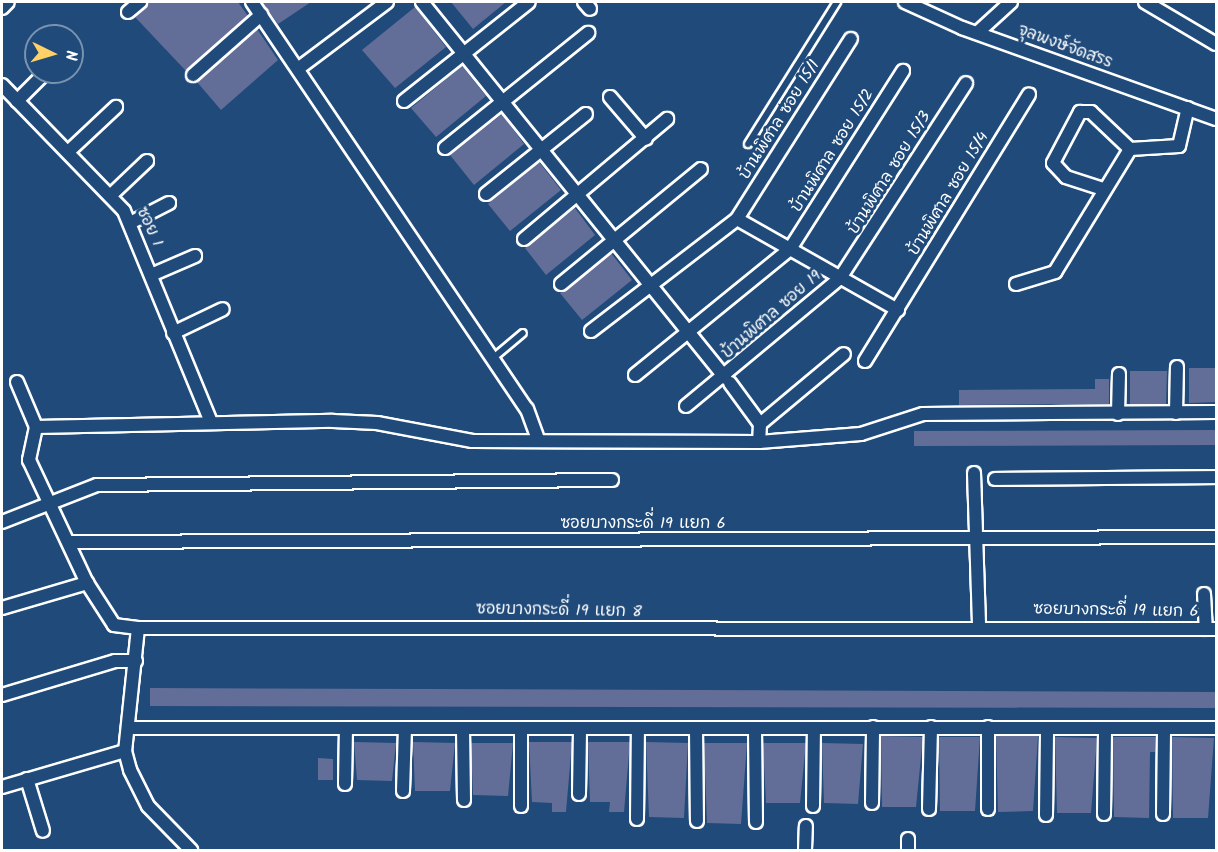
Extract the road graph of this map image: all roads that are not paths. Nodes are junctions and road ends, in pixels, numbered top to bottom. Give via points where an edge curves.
1 (8, 2) edge
2 (140, 2) edge
3 (252, 2) edge
4 (387, 2) edge
5 (422, 2) edge
6 (837, 2) edge
7 (905, 2) edge
8 (1011, 2) edge
9 (1145, 2) edge
10 (521, 4) edge
11 (2, 8) edge
12 (128, 12) dead end
13 (261, 15) junction
14 (588, 33) dead end
15 (977, 33) junction
16 (851, 39) dead end
17 (1216, 44) edge
18 (467, 53) junction
19 (299, 68) junction
20 (903, 71) dead end
21 (193, 75) dead end
22 (966, 82) dead end
23 (34, 84) edge
24 (2, 85) edge
25 (1029, 94) dead end
26 (610, 97) dead end
27 (17, 101) junction
28 (404, 101) dead end
29 (507, 102) junction
30 (116, 107) dead end
31 (1188, 108) junction
32 (586, 114) dead end
33 (667, 119) dead end
34 (1216, 119) edge
35 (646, 139) junction
36 (748, 144) dead end
37 (445, 148) dead end
38 (545, 149) junction
39 (1130, 149) junction
40 (68, 152) junction
41 (147, 161) dead end
42 (700, 169) dead end
43 (1103, 189) junction
44 (578, 193) junction
45 (486, 194) dead end
46 (110, 196) junction
47 (169, 203) dead end
48 (737, 219) junction
49 (130, 223) junction
50 (524, 239) dead end
51 (616, 242) junction
52 (790, 249) junction
53 (195, 256) dead end
54 (151, 275) junction
55 (840, 278) junction
56 (561, 284) dead end
57 (1016, 284) dead end
58 (650, 287) junction
59 (223, 309) dead end
60 (898, 310) junction
61 (591, 331) dead end
62 (174, 333) junction
63 (523, 333) dead end
64 (687, 333) junction
65 (844, 354) dead end
66 (492, 359) junction
67 (865, 361) dead end
68 (1177, 367) dead end
69 (1119, 374) dead end
70 (635, 375) dead end
71 (728, 380) junction
72 (17, 382) dead end
73 (686, 406) dead end
74 (1176, 412) junction
75 (1216, 412) edge
76 (1118, 414) junction
77 (210, 420) junction
78 (760, 424) junction
79 (36, 427) junction
80 (538, 440) junction
81 (759, 442) junction
82 (974, 473) dead end
83 (1216, 477) edge
84 (995, 479) dead end
85 (612, 480) dead end
86 (50, 505) junction
87 (2, 522) edge
88 (1216, 537) edge
89 (976, 538) junction
90 (70, 542) junction
91 (87, 583) junction
92 (1204, 594) dead end
93 (2, 608) edge
94 (979, 627) junction
95 (138, 628) junction
96 (1211, 629) edge
97 (136, 661) junction
98 (2, 695) edge
99 (873, 727) junction
100 (931, 727) junction
101 (988, 727) junction
102 (128, 728) junction
103 (1047, 728) junction
104 (1105, 728) junction
105 (1164, 728) junction
106 (1216, 728) edge
107 (346, 729) junction
108 (405, 729) junction
109 (463, 729) junction
110 (521, 729) junction
111 (580, 729) junction
112 (638, 729) junction
113 (696, 729) junction
114 (755, 729) junction
115 (814, 729) junction
116 (125, 751) junction
117 (27, 779) junction
118 (345, 784) dead end
119 (2, 787) edge
120 (404, 791) dead end
121 (579, 794) dead end
122 (464, 800) dead end
123 (872, 803) dead end
124 (521, 806) dead end
125 (813, 806) dead end
126 (929, 809) dead end
127 (988, 809) dead end
128 (1104, 814) dead end
129 (1163, 814) dead end
130 (1046, 815) dead end
131 (637, 819) dead end
132 (697, 821) dead end
133 (756, 822) dead end
134 (806, 826) dead end
135 (43, 831) dead end
136 (191, 850) edge
137 (805, 850) edge

1 - 11 street
2 - 12 street
3 - 13 street
4 - 19 street
5 - 18 street
6 - 36 lane
7 - 15 street, จุลพงษ์จัดสรร
8 - 15 street
9 - 17 street
10 - 18 street
13 - 19 street
13 - 21 street
14 - 29 street
15 - 31 street, จุลพงษ์จัดสรร
16 - 48 street, บ้านพิศาล ซอย 15/1
18 - 28 street
18 - 29 street
19 - 66 street
20 - 52 street, บ้านพิศาล ซอย 15/2
22 - 55 street, บ้านพิศาล ซอย 15/3
23 - 27 street
24 - 27 street, ซอย 1
25 - 60 street, บ้านพิศาล ซอย 15/4
26 - 35 street
27 - 40 street, ซอย 1
29 - 37 street
29 - 38 street
30 - 40 street
31 - 34 street, จุลพงษ์จัดสรร
31 - 39 street via 1179,146
32 - 38 street
33 - 35 street
35 - 44 street
38 - 44 street
38 - 45 street
39 - 43 street
39 - 43 street via 1091,112 1080,112 1053,163 1066,177
40 - 46 street, ซอย 1
41 - 46 street
42 - 51 street
43 - 57 street via 1052,276
44 - 50 street
44 - 51 street
46 - 49 street, ซอย 1
47 - 49 street
48 - 52 street
48 - 58 street, บ้านพิศาล ซอย 15/1
49 - 54 street, ซอย 1
51 - 56 street
51 - 58 street
52 - 55 street
52 - 64 street, บ้านพิศาล ซอย 15/2
53 - 54 street
54 - 62 street, ซอย 1
55 - 60 street
55 - 71 street, บ้านพิศาล ซอย 19
58 - 61 street, บ้านพิศาล ซอย 15/1
58 - 64 street
59 - 62 street
60 - 67 street, บ้านพิศาล ซอย 15/4
62 - 77 street, ซอย 1
63 - 66 lane
64 - 70 street, บ้านพิศาล ซอย 15/2
64 - 71 street
65 - 78 street
66 - 80 street via 527,409
68 - 74 street
69 - 76 street
71 - 73 street, บ้านพิศาล ซอย 19
71 - 78 street
72 - 79 street
74 - 75 street
74 - 76 street
76 - 81 street via 923,414 861,434
77 - 79 street
77 - 80 street via 378,423 472,441
78 - 81 street
79 - 86 street via 29,460
80 - 81 street
82 - 89 street
83 - 84 street
85 - 86 street via 115,484 83,487
86 - 87 street
86 - 90 street
88 - 89 street, ซอยบางกระดี่ 19 แยก 6
89 - 90 street, ซอยบางกระดี่ 19 แยก 6
89 - 94 street
90 - 91 street
91 - 93 street
91 - 95 street, ซอยบางกระดี่ 19 แยก 8 via 114,625
92 - 96 street
94 - 95 street, ซอยบางกระดี่ 19 แยก 8
94 - 96 street, ซอยบางกระดี่ 19 แยก 6
95 - 97 street
97 - 98 street via 115,661
97 - 102 street
99 - 100 street
99 - 115 street
99 - 123 street
100 - 101 street
100 - 126 street
101 - 103 street
101 - 127 street
102 - 107 street
102 - 116 street
103 - 104 street
103 - 130 street
104 - 105 street
104 - 128 street
105 - 106 street
105 - 129 street
107 - 108 street
107 - 118 street
108 - 109 street
108 - 120 street
109 - 110 street
109 - 122 street
110 - 111 street
110 - 124 street
111 - 112 street
111 - 121 street
112 - 113 street
112 - 131 street
113 - 114 street
113 - 132 street
114 - 115 street
114 - 133 street
115 - 125 street
116 - 117 street
116 - 136 street via 148,806
117 - 119 street
117 - 135 street
134 - 137 street

